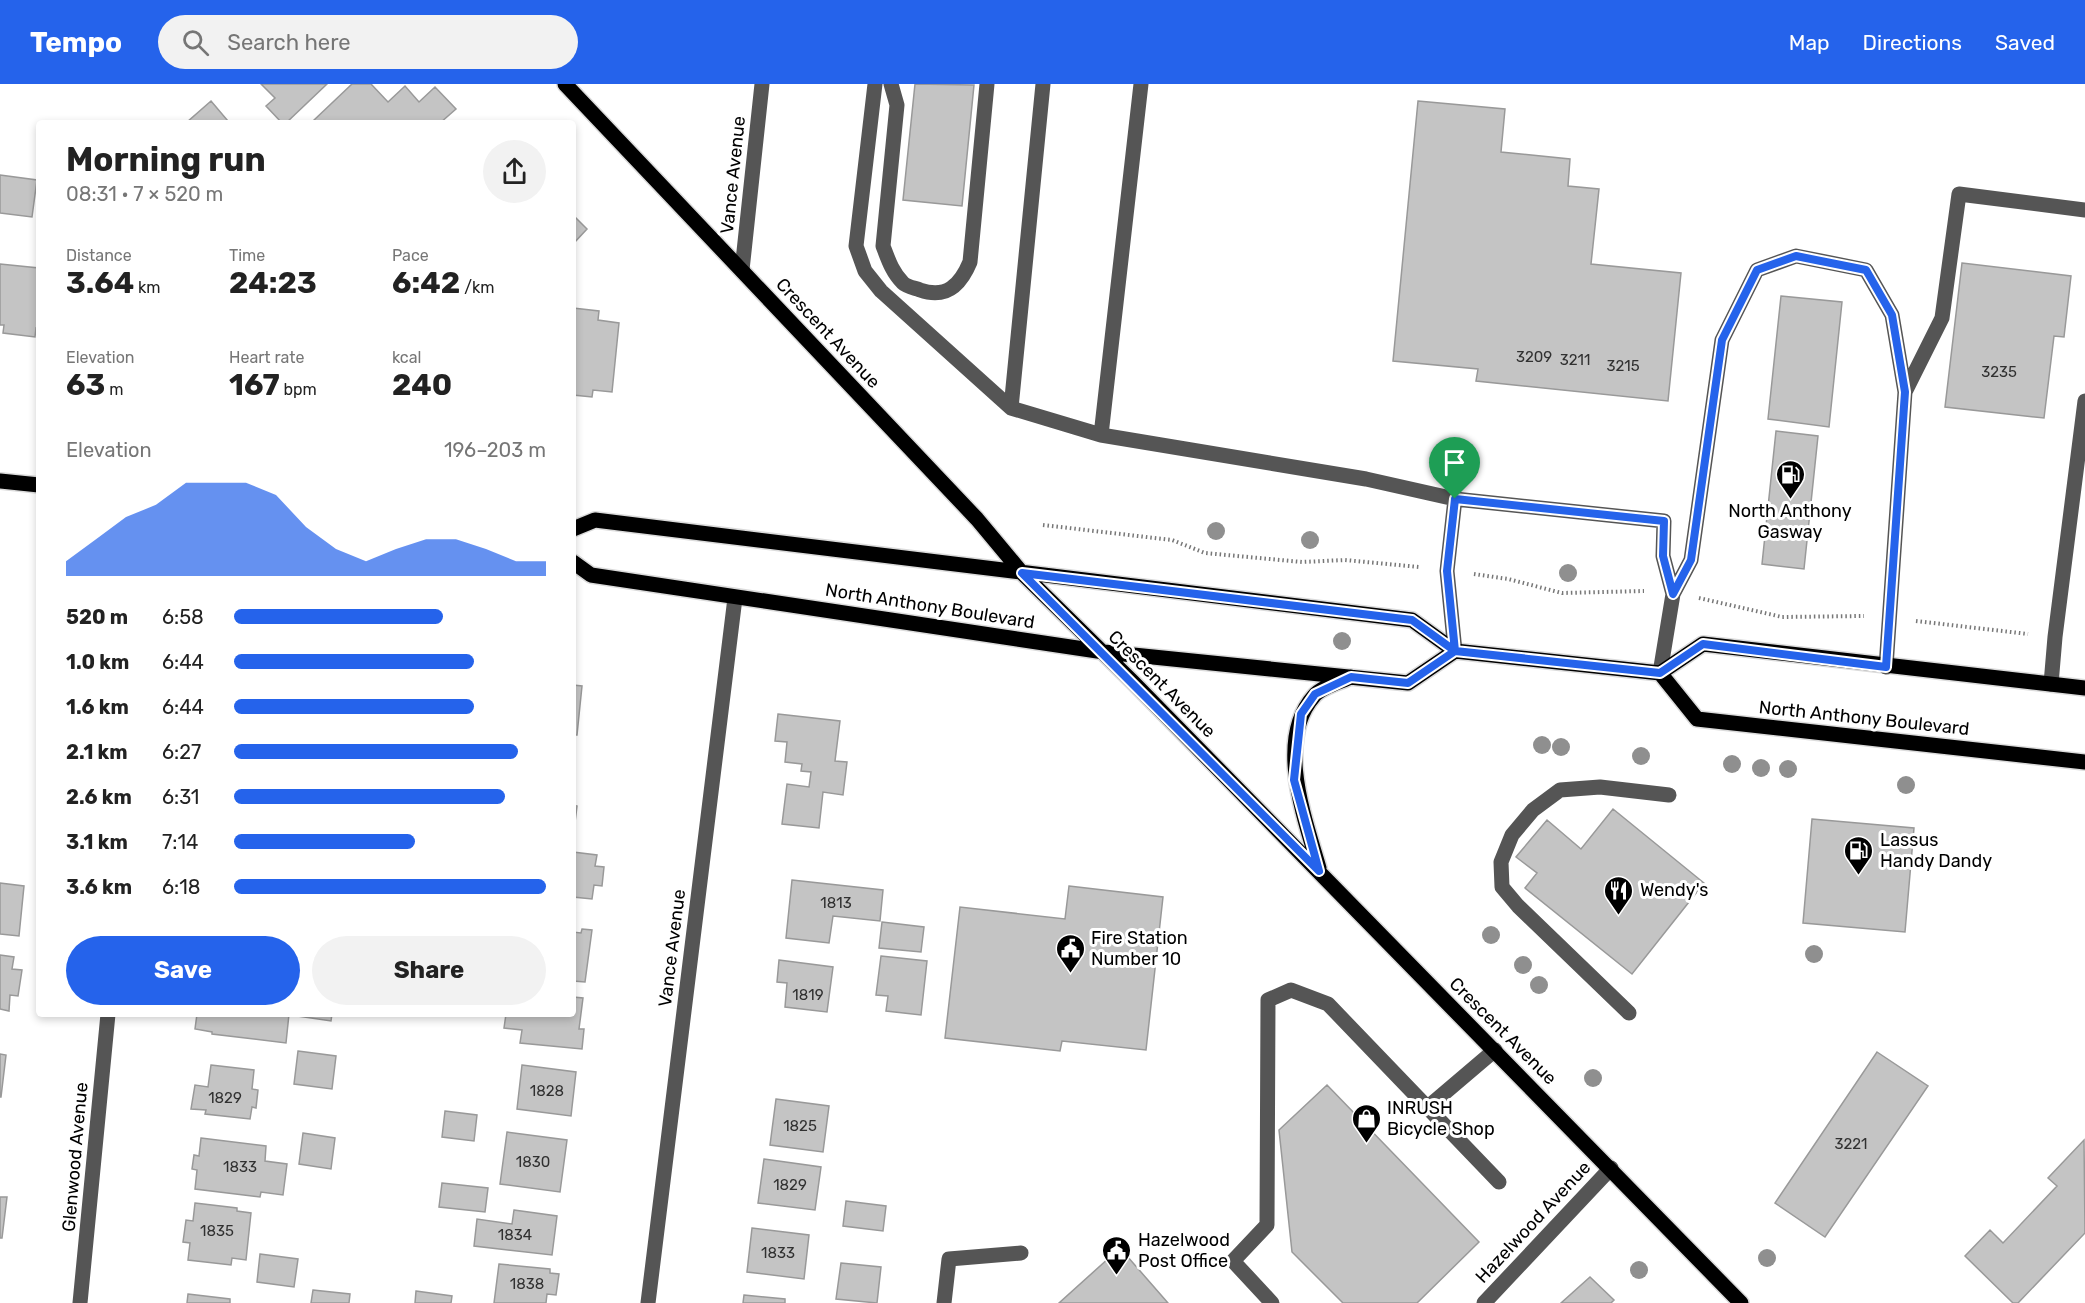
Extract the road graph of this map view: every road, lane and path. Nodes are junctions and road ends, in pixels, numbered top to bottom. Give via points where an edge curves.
1 (565, 84) edge
2 (762, 84) edge
3 (875, 84) edge
4 (891, 84) edge
5 (987, 84) edge
6 (1042, 84) edge
7 (1141, 84) edge
8 (2085, 210) edge
9 (742, 270) junction
10 (1905, 392) junction
11 (2085, 401) edge
12 (1011, 408) junction
13 (1101, 435) junction
14 (0, 481) edge
15 (36, 485) edge
16 (1455, 499) junction
17 (2078, 515) edge
18 (1044, 525) dead end
19 (576, 528) edge
20 (576, 564) edge
21 (1447, 571) junction
22 (1022, 573) junction
23 (1673, 594) junction
24 (735, 598) junction
25 (1891, 618) junction
26 (2055, 637) junction
27 (1455, 651) junction
28 (1104, 652) junction
29 (1886, 667) junction
30 (1660, 673) junction
31 (1351, 677) junction
32 (2051, 684) junction
33 (2085, 688) edge
34 (2085, 762) edge
35 (1669, 795) dead end
36 (1319, 871) junction
37 (1629, 1013) dead end
38 (108, 1017) edge
39 (1495, 1050) junction
40 (1428, 1107) junction
41 (1611, 1168) junction
42 (1499, 1182) dead end
43 (1021, 1253) dead end
44 (80, 1303) edge
45 (648, 1303) edge
46 (944, 1303) edge
47 (1272, 1303) edge
48 (1484, 1303) edge
49 (1742, 1303) edge

1 - 9 main road, Crescent Avenue
2 - 9 street, Vance Avenue
3 - 12 street via 856,246 865,271 881,291
4 - 5 street via 897,105 883,246 891,267 905,285 931,294 950,291 963,278 970,262
6 - 12 street
7 - 13 street
8 - 10 street via 1959,194 1942,318
9 - 22 main road, Crescent Avenue
10 - 23 street via 1892,315 1866,270 1796,256 1757,270 1722,340 1691,560
10 - 25 street
11 - 17 street
12 - 13 street
13 - 16 street via 1342,475
14 - 15 main road
16 - 21 street
16 - 23 street via 1664,521 1663,556
17 - 26 street
18 - 21 path via 1172,540 1205,553 1302,562 1368,561
19 - 22 main road via 596,520 863,550
20 - 24 main road, North Anthony Boulevard via 591,575
21 - 23 path via 1490,575 1563,593 1634,590
21 - 27 street
22 - 27 main road via 1412,620
22 - 28 main road, Crescent Avenue
23 - 25 path via 1782,617
23 - 30 street
24 - 28 main road, North Anthony Boulevard
24 - 45 street, Vance Avenue
25 - 26 path
25 - 29 street
26 - 32 street
27 - 30 main road
27 - 31 main road, North Anthony Boulevard via 1408,683
28 - 31 main road, North Anthony Boulevard
28 - 36 main road, Crescent Avenue
29 - 30 main road via 1703,644
29 - 32 main road
30 - 34 main road, North Anthony Boulevard via 1697,719
31 - 36 main road via 1315,694 1301,714 1298,730 1294,780
32 - 33 main road
35 - 37 street via 1600,787 1560,790 1533,810 1512,834 1501,861 1502,887
36 - 39 main road, Crescent Avenue
38 - 44 street, Glenwood Avenue
39 - 40 street
39 - 41 main road, Crescent Avenue
40 - 42 street
40 - 47 street via 1328,1004 1291,990 1268,1000 1267,1224 1233,1261
41 - 48 street, Hazelwood Avenue
41 - 49 main road, Crescent Avenue
43 - 46 street via 949,1259

